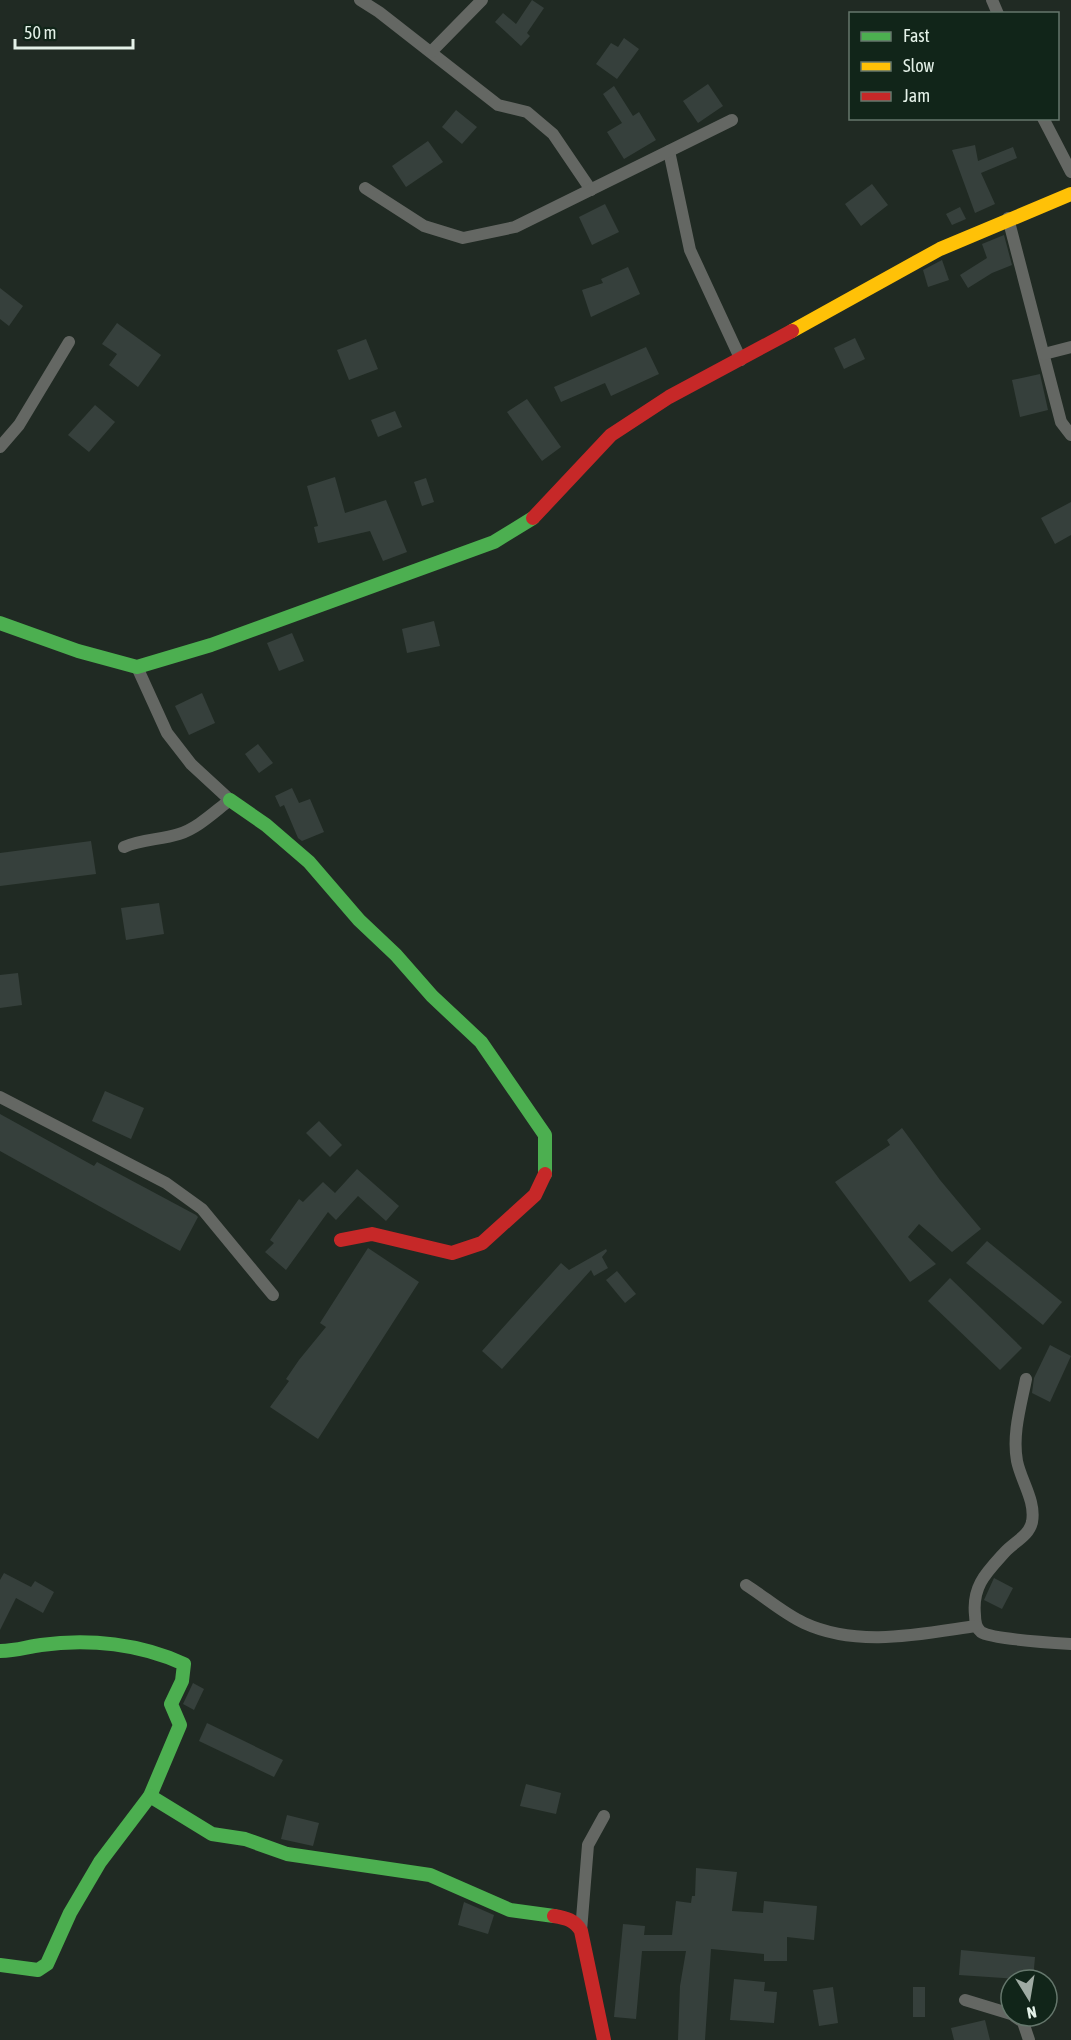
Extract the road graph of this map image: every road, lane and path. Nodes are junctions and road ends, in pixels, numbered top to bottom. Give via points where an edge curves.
1 (360, 0) edge
2 (482, 0) edge
3 (431, 52) junction
4 (732, 120) dead end
5 (1044, 120) edge
6 (669, 152) junction
7 (1071, 172) edge
8 (365, 188) dead end
9 (591, 189) junction
10 (1071, 194) edge
11 (1008, 218) junction
12 (69, 342) dead end
13 (1071, 347) edge
14 (1044, 354) junction
15 (741, 360) junction
16 (1071, 435) edge
17 (0, 447) edge
18 (0, 623) edge
19 (137, 667) junction
20 (230, 800) junction
21 (124, 848) dead end
22 (0, 1097) edge
23 (341, 1240) dead end
24 (273, 1295) dead end
25 (1026, 1379) dead end
26 (746, 1585) dead end
27 (976, 1626) junction
28 (1071, 1644) edge
29 (0, 1651) edge
30 (150, 1796) junction
31 (604, 1816) dead end
32 (581, 1931) junction
33 (0, 1965) edge
34 (965, 2000) dead end
35 (999, 2011) edge
36 (604, 2040) edge

1 - 3 street
2 - 3 street
3 - 9 street via 498,105 526,112 552,134
4 - 6 street
5 - 7 street
6 - 9 street
6 - 15 street via 690,250
8 - 9 street via 424,226 464,238 515,227
10 - 11 street
11 - 14 street
11 - 15 street via 878,281
12 - 17 street via 19,425
13 - 14 street
14 - 16 street via 1062,422
15 - 19 street via 669,397 611,435 531,520 494,542 211,645
18 - 19 street
19 - 20 street via 167,733 191,765
20 - 21 street via 180,834 140,840
20 - 23 street via 309,862 359,920 481,1042 545,1135 545,1176 535,1196 482,1243 452,1253 372,1234
22 - 24 street via 193,1202
25 - 27 street via 1015,1438 1017,1461 1033,1513 1032,1524 980,1581 974,1594
26 - 27 street via 803,1623 839,1635 896,1638
27 - 28 street via 995,1636
29 - 30 street via 96,1642 158,1652 184,1664 182,1681 171,1704 180,1725
30 - 32 street via 212,1834 245,1839 298,1856 430,1875 510,1910 567,1918
30 - 33 street via 100,1862 70,1912 47,1964 38,1970
31 - 32 street via 588,1845
32 - 36 street
34 - 35 street

